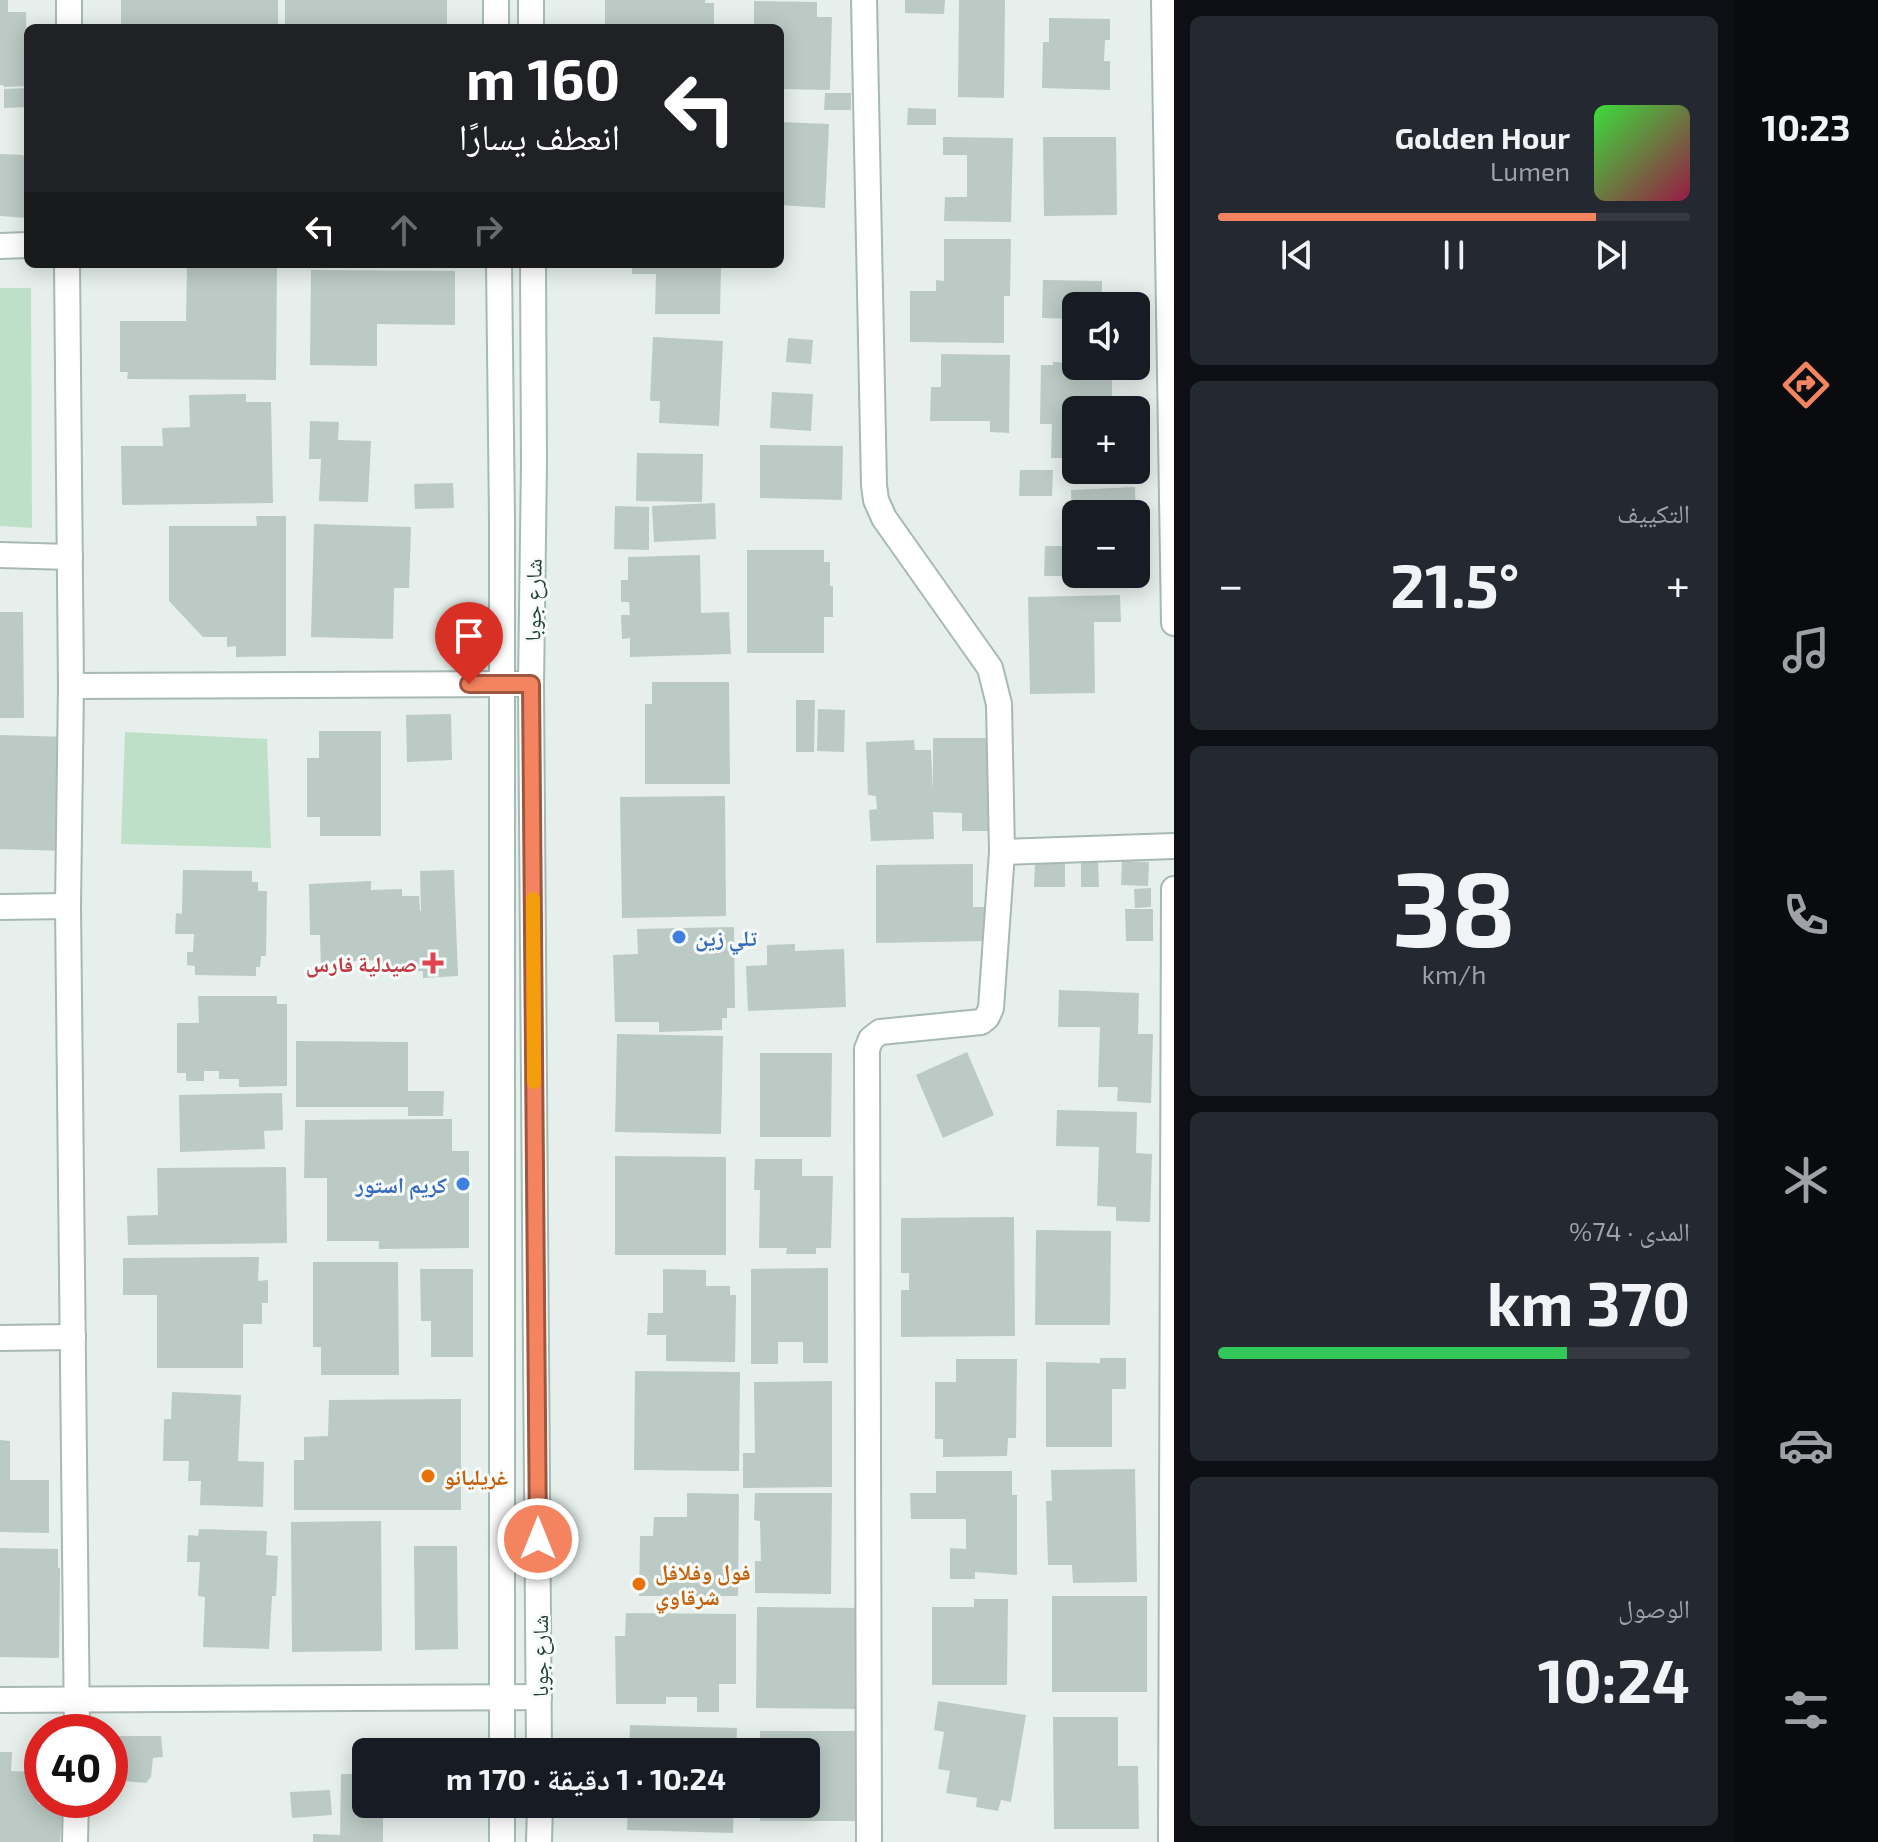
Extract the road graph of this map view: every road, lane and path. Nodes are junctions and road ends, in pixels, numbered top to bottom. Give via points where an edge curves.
1 (69, 0) edge
2 (496, 0) edge
3 (531, 0) edge
4 (864, 0) edge
5 (1164, 0) edge
6 (69, 24) edge
7 (496, 24) edge
8 (531, 24) edge
9 (24, 245) edge
10 (0, 246) edge
11 (67, 268) edge
12 (499, 268) edge
13 (533, 268) edge
14 (0, 555) edge
15 (70, 557) junction
16 (1174, 623) edge
17 (501, 684) junction
18 (531, 684) junction
19 (71, 686) junction
20 (1174, 846) edge
21 (1002, 852) junction
22 (1174, 889) edge
23 (68, 906) junction
24 (0, 907) edge
25 (73, 1337) junction
26 (0, 1338) edge
27 (539, 1697) junction
28 (502, 1698) junction
29 (0, 1700) edge
30 (77, 1700) junction
31 (77, 1714) edge
32 (502, 1738) edge
33 (539, 1738) edge
34 (76, 1818) edge
35 (502, 1818) edge
36 (540, 1818) edge
37 (75, 1842) edge
38 (502, 1842) edge
39 (539, 1842) edge
40 (869, 1842) edge
41 (1171, 1842) edge

1 - 6 street
2 - 7 street
3 - 8 street
4 - 21 street via 876,500 990,668 999,704
5 - 16 street
9 - 10 street
11 - 15 street
12 - 17 street, شارع جوبا
13 - 18 street, شارع جوبا
14 - 15 street
15 - 19 street
17 - 18 street
17 - 19 street
17 - 28 street, شارع جوبا
18 - 27 street, شارع جوبا
19 - 23 street
20 - 21 street
21 - 40 street via 987,1017 981,1022 880,1032 867,1049
22 - 41 street
23 - 24 street
23 - 25 street
25 - 26 street
25 - 30 street
27 - 28 street
27 - 33 street, شارع جوبا
28 - 30 street
28 - 32 street, شارع جوبا
29 - 30 street
30 - 31 street
34 - 37 street
35 - 38 street
36 - 39 street

